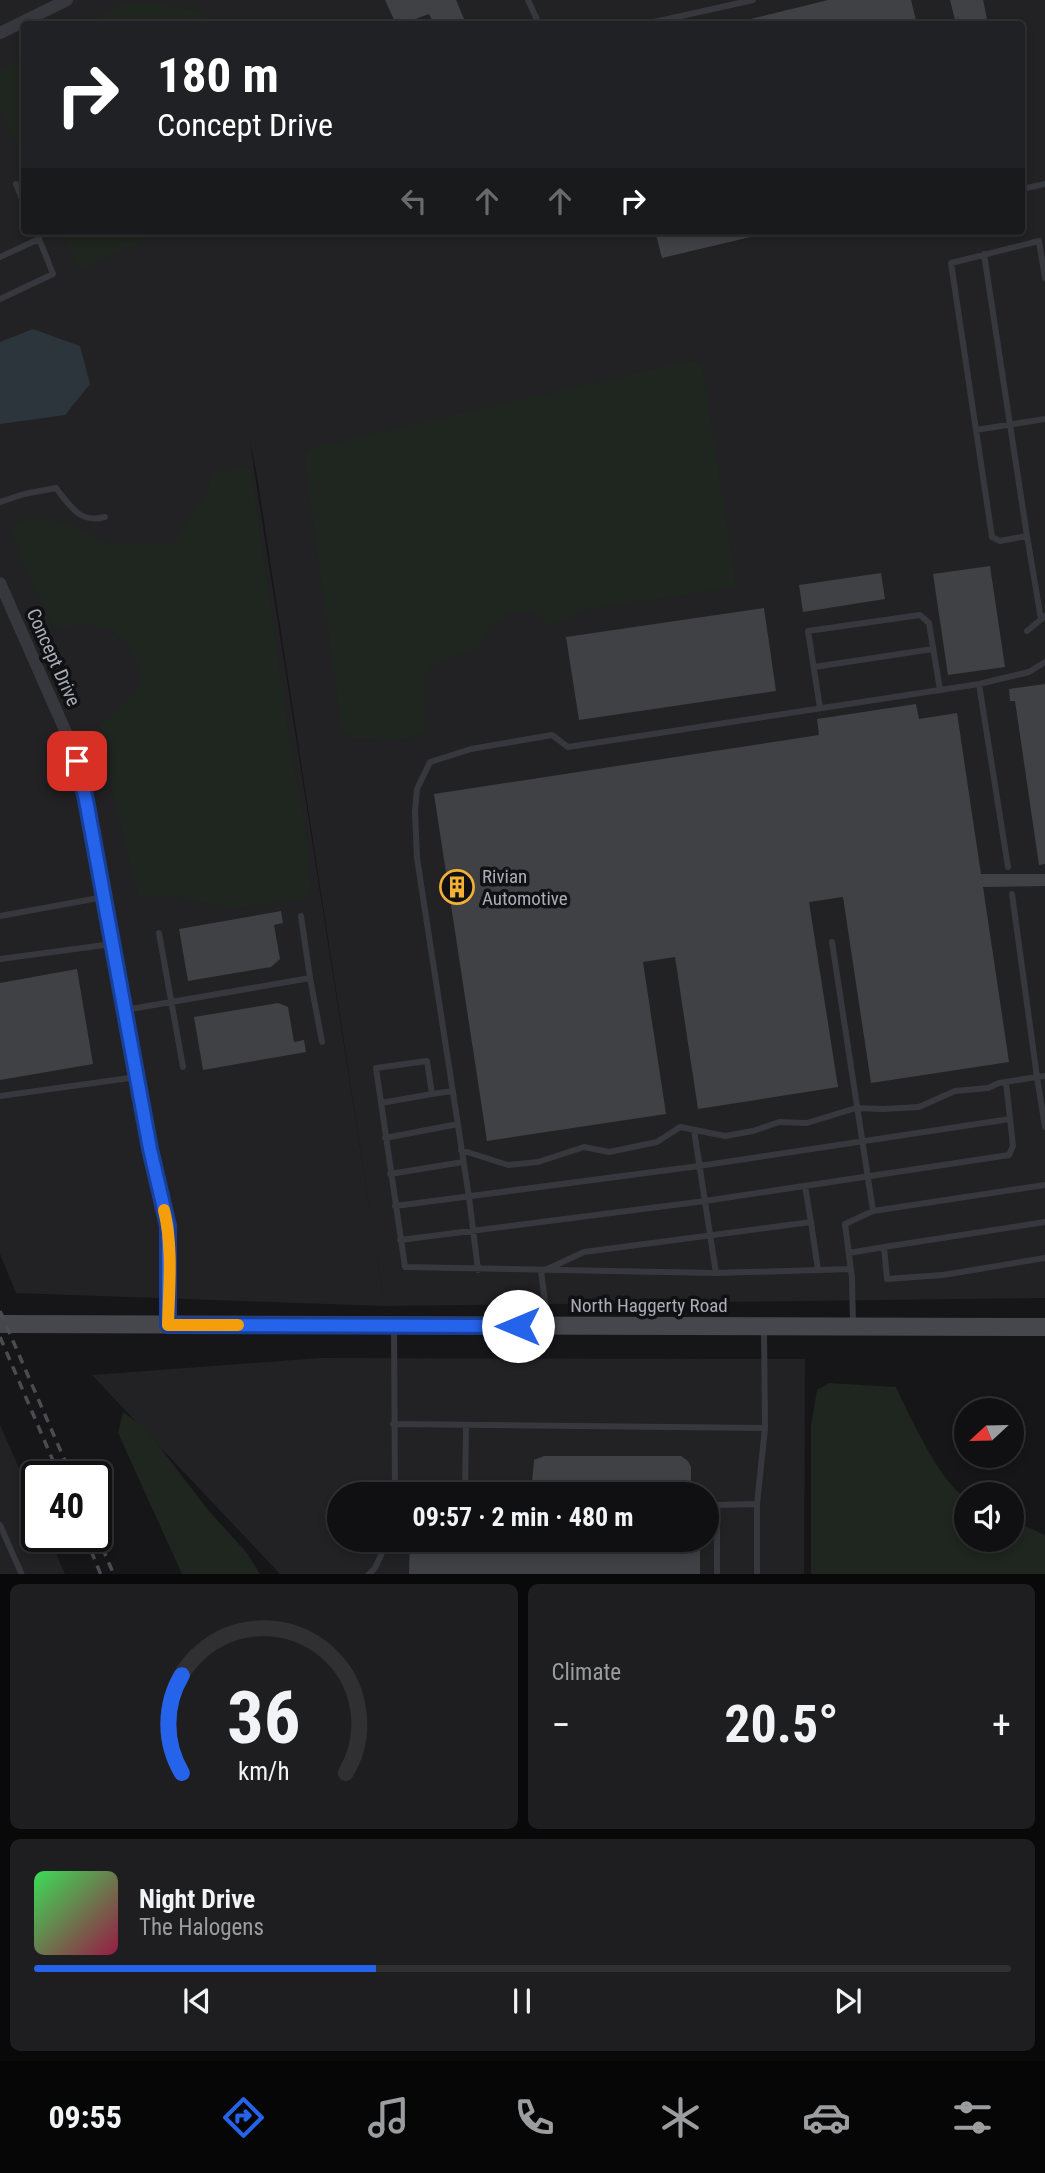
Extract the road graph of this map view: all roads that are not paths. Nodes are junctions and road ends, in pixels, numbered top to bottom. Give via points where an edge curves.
1 (67, 0) edge
2 (528, 0) edge
3 (753, 0) edge
4 (24, 21) edge
5 (538, 21) edge
6 (658, 21) edge
7 (21, 23) edge
8 (0, 33) edge
9 (16, 184) dead end
10 (1045, 184) edge
11 (1025, 188) edge
12 (21, 196) edge
13 (38, 235) edge
14 (39, 239) junction
15 (1042, 240) edge
16 (984, 254) junction
17 (0, 257) edge
18 (1045, 278) edge
19 (0, 299) edge
20 (1045, 419) edge
21 (1010, 425) junction
22 (976, 430) junction
23 (0, 502) edge
24 (105, 517) dead end
25 (1027, 536) junction
26 (0, 583) edge
27 (1043, 618) edge
28 (1027, 631) dead end
29 (933, 649) junction
30 (1045, 662) edge
31 (814, 667) junction
32 (979, 684) junction
33 (940, 690) junction
34 (820, 708) junction
35 (1008, 867) dead end
36 (1012, 894) dead end
37 (104, 897) junction
38 (0, 916) edge
39 (301, 916) dead end
40 (159, 933) dead end
41 (832, 942) dead end
42 (112, 944) junction
43 (0, 959) edge
44 (310, 978) junction
45 (171, 1003) junction
46 (125, 1010) junction
47 (322, 1042) dead end
48 (183, 1067) dead end
49 (1045, 1076) edge
50 (137, 1077) junction
51 (1037, 1077) junction
52 (1006, 1082) junction
53 (453, 1091) junction
54 (432, 1094) junction
55 (0, 1096) edge
56 (381, 1103) junction
57 (856, 1108) junction
58 (1010, 1119) junction
59 (458, 1124) junction
60 (1045, 1127) edge
61 (694, 1130) junction
62 (385, 1138) junction
63 (862, 1141) junction
64 (461, 1150) junction
65 (463, 1162) junction
66 (699, 1166) junction
67 (390, 1174) junction
68 (868, 1177) junction
69 (1045, 1185) edge
70 (805, 1186) junction
71 (469, 1197) junction
72 (705, 1201) junction
73 (396, 1206) junction
74 (873, 1211) junction
75 (1045, 1222) edge
76 (811, 1223) junction
77 (474, 1232) junction
78 (710, 1236) junction
79 (400, 1240) junction
80 (884, 1247) junction
81 (849, 1253) junction
82 (1045, 1258) edge
83 (851, 1269) junction
84 (478, 1270) junction
85 (818, 1270) junction
86 (541, 1272) junction
87 (716, 1273) junction
88 (0, 1324) edge
89 (168, 1325) junction
90 (394, 1325) junction
91 (548, 1326) junction
92 (764, 1326) junction
93 (853, 1326) junction
94 (1045, 1327) edge
95 (393, 1424) junction
96 (466, 1425) junction
97 (765, 1428) junction
98 (395, 1482) edge
99 (463, 1482) edge
100 (757, 1504) junction
101 (0, 1525) edge
102 (382, 1552) edge
103 (22, 1574) edge
104 (368, 1574) edge
105 (717, 1574) edge
106 (757, 1574) edge

1 - 4 street
2 - 5 lane
3 - 6 lane
7 - 8 street
9 - 12 lane
10 - 11 lane
13 - 14 lane
14 - 17 lane
14 - 19 lane via 53,274
15 - 16 lane
15 - 18 lane
16 - 21 lane
16 - 22 lane via 951,262
20 - 21 lane
21 - 22 lane
21 - 25 lane
22 - 25 lane via 992,537 1000,541
23 - 24 lane via 56,488 74,511 87,519
25 - 27 lane
26 - 37 street, Concept Drive via 76,756
27 - 28 lane
29 - 31 lane
29 - 31 lane via 929,623 920,615 821,629 808,631
29 - 33 lane
30 - 32 lane
31 - 34 lane
32 - 33 lane
32 - 35 lane
33 - 34 lane
34 - 53 lane via 568,747 552,735 471,749 430,762 417,789 417,858
36 - 51 lane
37 - 38 lane
37 - 42 street, Concept Drive
39 - 44 lane
40 - 45 lane
41 - 57 lane
42 - 43 lane
42 - 46 street, Concept Drive
44 - 45 lane
44 - 47 lane
45 - 46 lane
45 - 48 lane
46 - 50 street, Concept Drive
49 - 51 lane
50 - 55 lane
50 - 89 street, Concept Drive via 168,1226
51 - 52 lane
51 - 60 lane
52 - 57 lane via 955,1091 919,1107
52 - 58 lane
53 - 54 lane
53 - 59 lane
54 - 56 lane
54 - 56 lane via 427,1061 376,1068
56 - 62 lane
57 - 61 lane via 807,1123 779,1122 725,1136
57 - 63 lane
58 - 63 lane
58 - 68 lane via 1013,1146 1009,1155
59 - 62 lane
59 - 64 lane
61 - 64 lane via 680,1127 657,1142 609,1152 584,1147 538,1162 508,1165
61 - 66 lane
62 - 67 lane
63 - 66 lane
63 - 68 lane
64 - 65 lane
65 - 67 lane
65 - 71 lane
66 - 71 lane
66 - 72 lane
67 - 73 lane
68 - 70 lane
68 - 74 lane
69 - 74 lane
70 - 72 lane
70 - 76 lane
71 - 73 lane
71 - 77 lane
72 - 77 lane
72 - 78 lane
73 - 79 lane
74 - 81 lane via 845,1224
75 - 80 lane
76 - 78 lane
76 - 85 lane
77 - 79 lane
77 - 84 lane
78 - 86 lane via 584,1252
78 - 87 lane
79 - 84 lane via 405,1267
80 - 81 lane
80 - 82 lane via 887,1279
81 - 83 lane
83 - 85 lane
83 - 93 lane
84 - 86 lane
85 - 87 lane
86 - 87 lane
86 - 91 lane
88 - 89 street, North Haggerty Road
89 - 90 street, North Haggerty Road
90 - 91 street, North Haggerty Road
90 - 95 lane
91 - 92 street, North Haggerty Road
92 - 93 street, North Haggerty Road
92 - 97 lane
93 - 94 street, North Haggerty Road
95 - 96 lane
95 - 98 lane
96 - 97 lane
96 - 99 lane
97 - 100 lane
100 - 105 lane via 717,1505
100 - 106 lane
101 - 103 lane
102 - 104 lane

